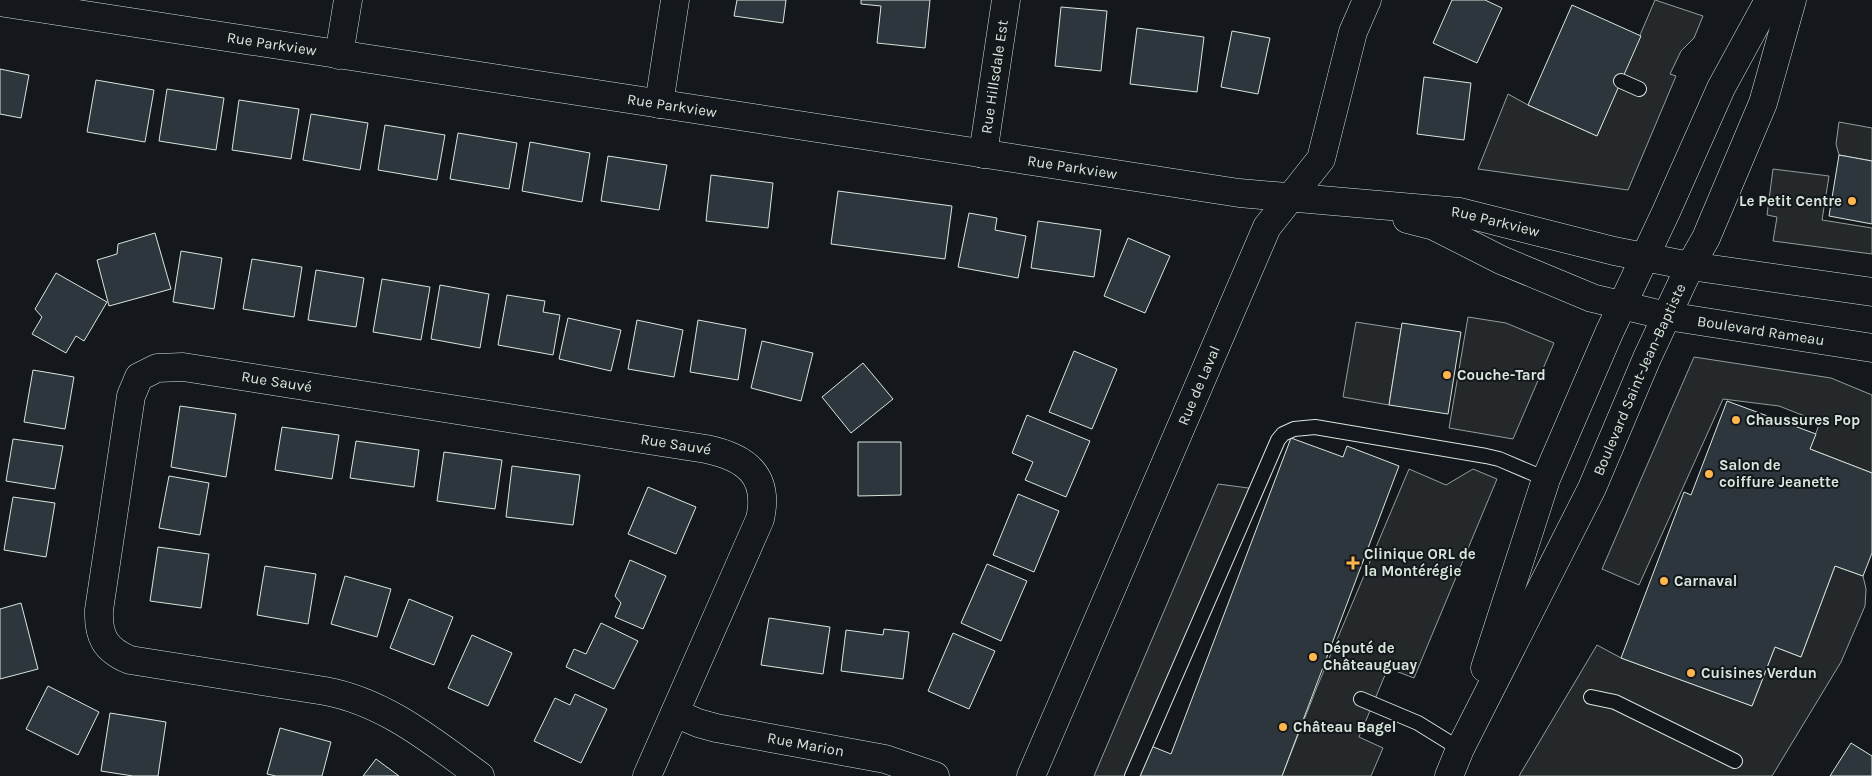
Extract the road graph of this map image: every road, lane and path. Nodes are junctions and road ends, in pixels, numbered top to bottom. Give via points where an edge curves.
1 (348, 0) edge
2 (675, 0) edge
3 (1006, 0) edge
4 (1367, 0) edge
5 (1769, 0) edge
6 (1792, 0) edge
7 (13, 2) edge
8 (338, 55) junction
9 (1621, 81) dead end
10 (1639, 89) dead end
11 (659, 104) junction
12 (983, 154) junction
13 (1291, 198) junction
14 (1344, 202) junction
15 (1644, 257) junction
16 (1690, 266) junction
17 (1872, 292) edge
18 (1621, 305) junction
19 (1667, 316) junction
20 (1872, 348) edge
21 (1546, 479) junction
22 (1591, 697) dead end
23 (1361, 699) dead end
24 (675, 713) junction
25 (1460, 748) junction
26 (1735, 761) dead end
27 (480, 776) edge
28 (647, 776) edge
29 (935, 776) edge
30 (1031, 776) edge
31 (1132, 776) edge
32 (1448, 776) edge

1 - 8 main road
2 - 11 main road
3 - 12 main road, Rue Hillsdale Est
4 - 13 main road, Rue de Laval via 1353,32 1322,159
5 - 15 main road, Boulevard Saint-Jean-Baptiste via 1721,88
6 - 16 main road, Boulevard Saint-Jean-Baptiste via 1763,103 1706,238
7 - 8 main road, Rue Parkview
8 - 11 main road, Rue Parkview
9 - 10 lane
11 - 12 main road, Rue Parkview
12 - 13 main road, Rue Parkview
13 - 14 main road, Rue Parkview
13 - 30 main road, Rue de Laval via 1267,227
14 - 15 main road, Rue Parkview via 1460,212
14 - 18 main road, Rue Parkview via 1434,226 1501,260 1592,298
15 - 16 main road
15 - 18 main road, Boulevard Saint-Jean-Baptiste
16 - 17 main road
16 - 19 main road, Boulevard Saint-Jean-Baptiste
18 - 19 main road, Boulevard Rameau
18 - 21 main road, Boulevard Saint-Jean-Baptiste
19 - 20 main road, Boulevard Rameau
19 - 25 main road, Boulevard Saint-Jean-Baptiste via 1592,488
21 - 25 main road, Boulevard Saint-Jean-Baptiste
21 - 31 lane via 1499,459 1418,443 1315,427 1294,429 1284,434 1278,440
22 - 26 lane via 1616,702
23 - 25 lane via 1418,723
24 - 27 main road, Rue Sauvé via 760,519 763,493 759,481 740,460 696,447 183,367 157,368 139,377 130,404 99,610 100,633 112,651 130,660 352,698 395,717
24 - 28 main road, Rue Sauvé
24 - 29 main road, Rue Marion via 716,728 886,759
25 - 32 main road, Boulevard Saint-Jean-Baptiste

